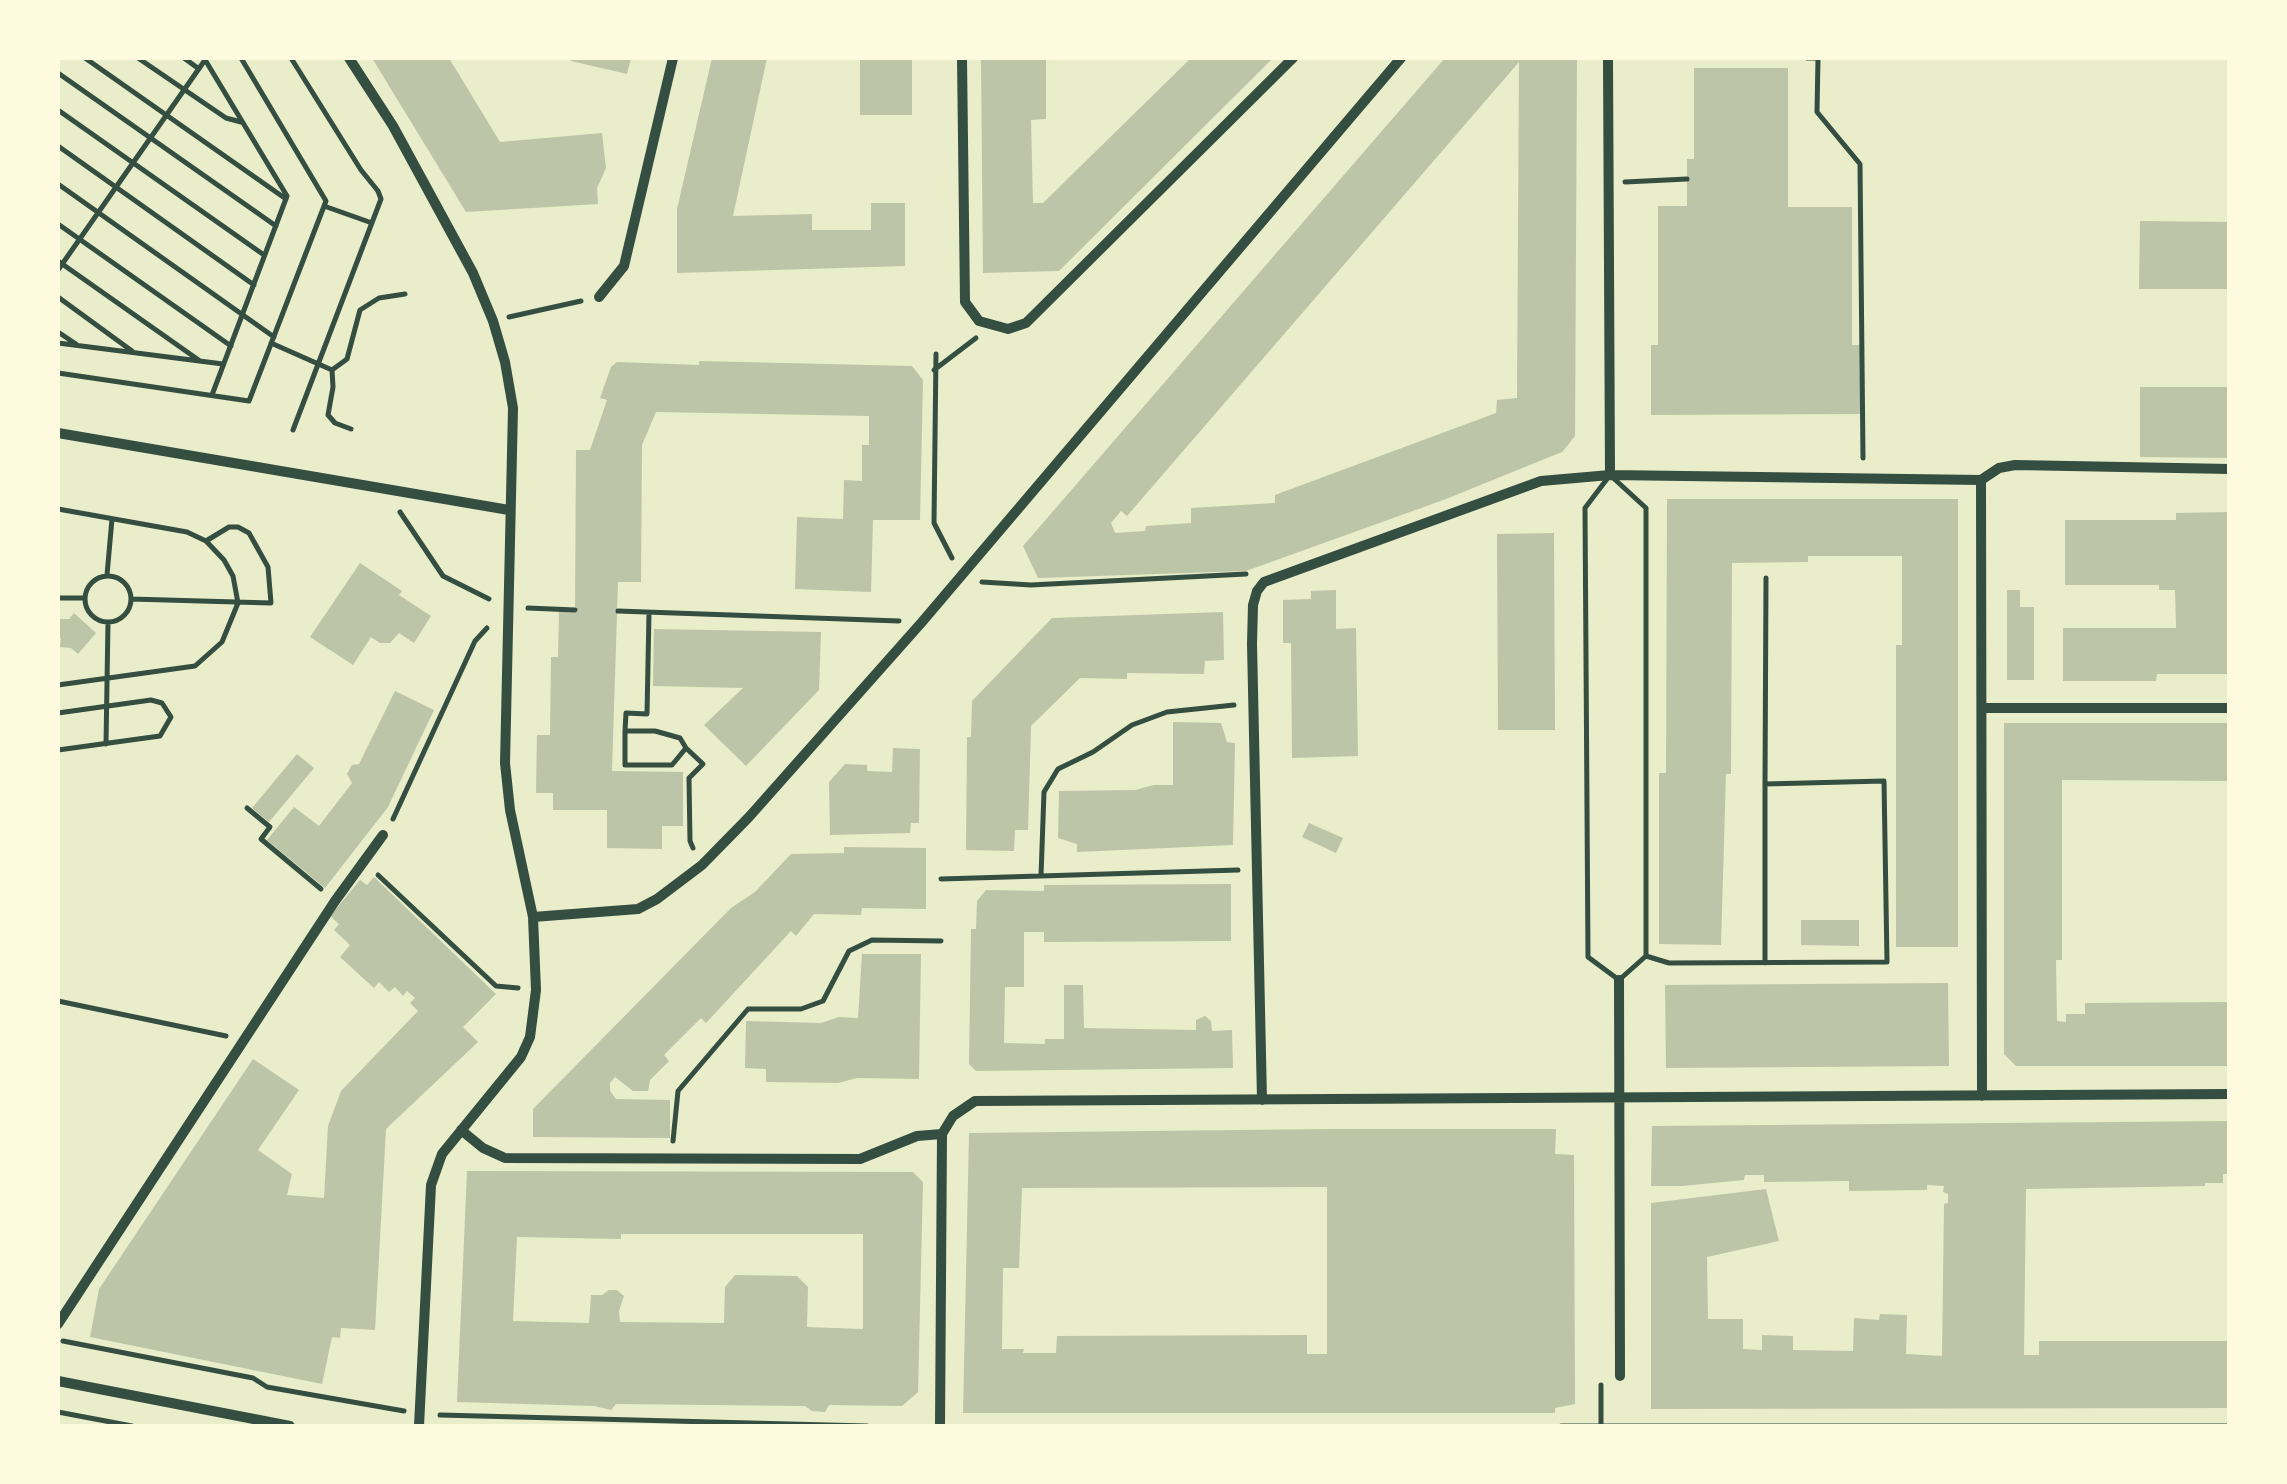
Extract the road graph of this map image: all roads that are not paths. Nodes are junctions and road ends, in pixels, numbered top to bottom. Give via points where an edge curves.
1 (348, 58) edge
2 (672, 58) edge
3 (962, 58) edge
4 (1293, 58) edge
5 (1401, 58) edge
6 (1608, 58) edge
7 (599, 297) road end
8 (58, 433) edge
9 (2230, 469) edge
10 (1610, 475) junction
11 (1980, 480) junction
12 (509, 510) junction
13 (1982, 708) junction
14 (2230, 708) edge
15 (383, 835) road end
16 (533, 917) junction
17 (1619, 980) road end
18 (2230, 1094) edge
19 (1982, 1096) junction
20 (1620, 1099) junction
21 (1262, 1100) junction
22 (462, 1130) junction
23 (942, 1134) junction
24 (58, 1324) edge
25 (1620, 1376) road end
26 (58, 1381) edge
27 (290, 1426) edge
28 (419, 1426) edge
29 (940, 1426) edge

1 - 12 street via 446,220 493,321 513,408
2 - 7 street via 624,266
3 - 4 street via 962,284 968,310 979,320 1016,329
5 - 16 street via 749,817 680,884 638,909
6 - 10 street
8 - 12 street
9 - 11 street via 2014,465
10 - 11 street
10 - 21 street via 1541,482 1260,586 1253,605 1253,703
11 - 13 street
12 - 16 street via 506,762
13 - 14 street
13 - 19 street
15 - 24 street
16 - 22 street via 534,1022 521,1057
17 - 20 street
18 - 19 street
19 - 20 street
20 - 21 street
20 - 25 street
21 - 23 street via 975,1101
22 - 23 street via 505,1158 860,1159 916,1136
22 - 28 street via 442,1154 431,1186
23 - 29 street
26 - 27 street

